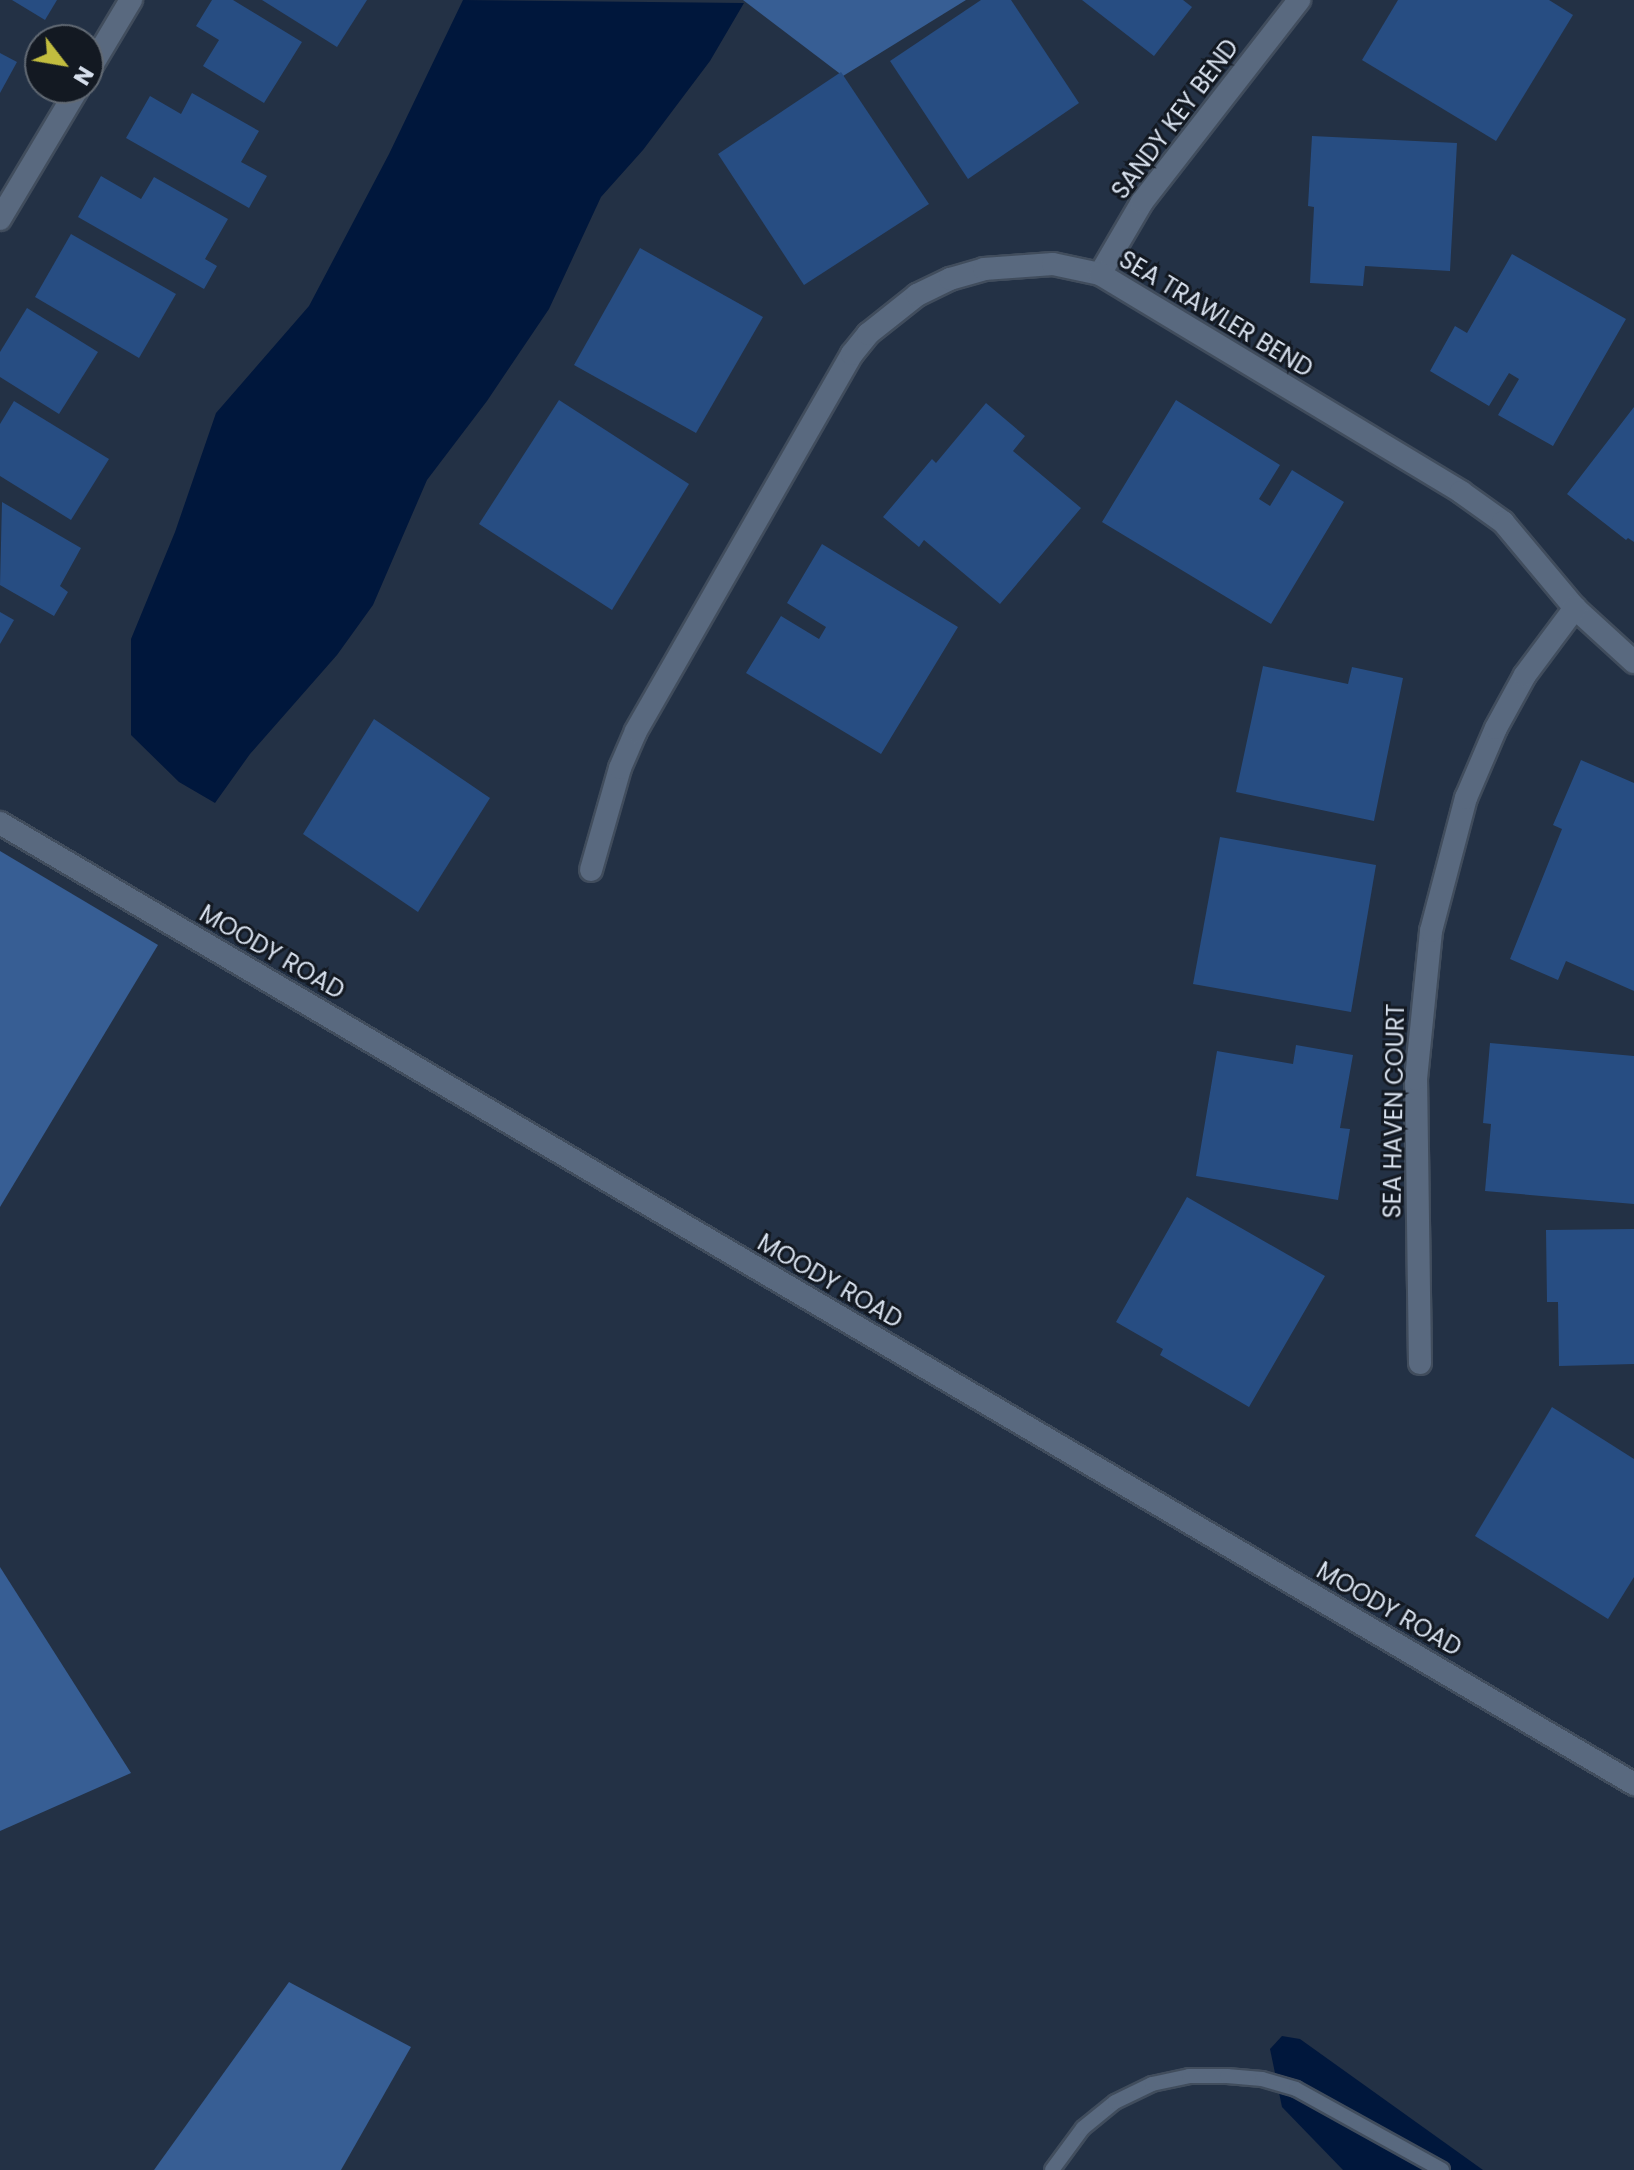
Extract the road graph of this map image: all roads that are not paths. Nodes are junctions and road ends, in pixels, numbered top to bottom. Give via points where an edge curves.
1 (131, 0) edge
2 (1299, 0) edge
3 (104, 45) edge
4 (68, 104) edge
5 (0, 219) edge
6 (1100, 274) junction
7 (1575, 608) junction
8 (1634, 662) edge
9 (0, 823) edge
10 (591, 870) dead end
11 (1420, 1363) dead end
12 (1634, 1784) edge
13 (1052, 2170) edge
14 (1442, 2170) edge

1 - 3 street
2 - 6 street, SANDY KEY BEND via 1142,202
4 - 5 street
6 - 7 street, SEA TRAWLER BEND via 1480,504 1520,540
6 - 10 street, SEA TRAWLER BEND via 1053,264 984,269 917,295 868,334 834,382 655,692 620,768
7 - 8 street, SEA TRAWLER BEND
7 - 11 street, SEA HAVEN COURT via 1525,675 1496,728 1466,798 1431,931 1416,1079
9 - 12 street, MOODY ROAD
13 - 14 lane via 1083,2128 1115,2102 1152,2084 1189,2076 1227,2076 1296,2089

